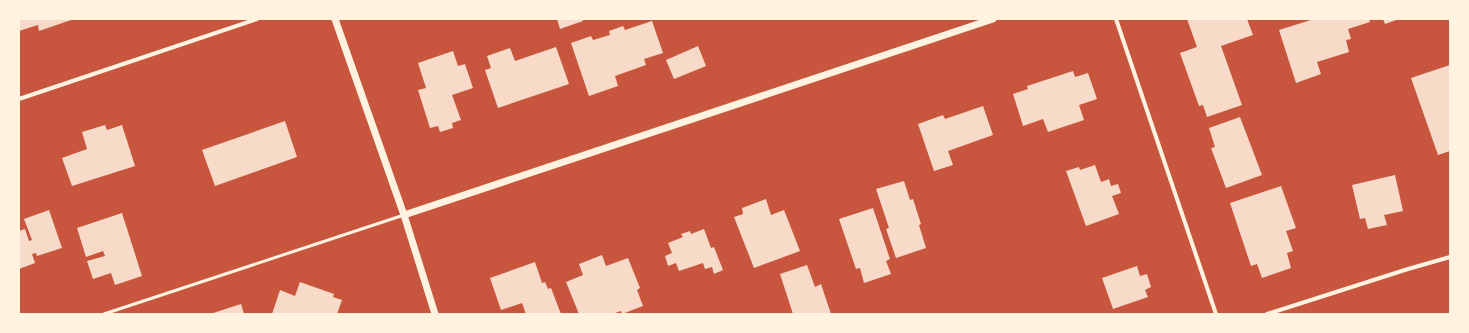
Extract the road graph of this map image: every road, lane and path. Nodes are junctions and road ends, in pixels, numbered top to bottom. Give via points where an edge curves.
1 (257, 19) edge
2 (335, 19) edge
3 (993, 19) edge
4 (1116, 19) edge
5 (19, 99) edge
6 (404, 215) junction
7 (1450, 256) edge
8 (104, 314) edge
9 (435, 314) edge
10 (1216, 314) edge
11 (1267, 314) edge

1 - 5 street
2 - 6 street
3 - 6 street
4 - 10 street
6 - 8 lane
6 - 9 street
7 - 11 street

